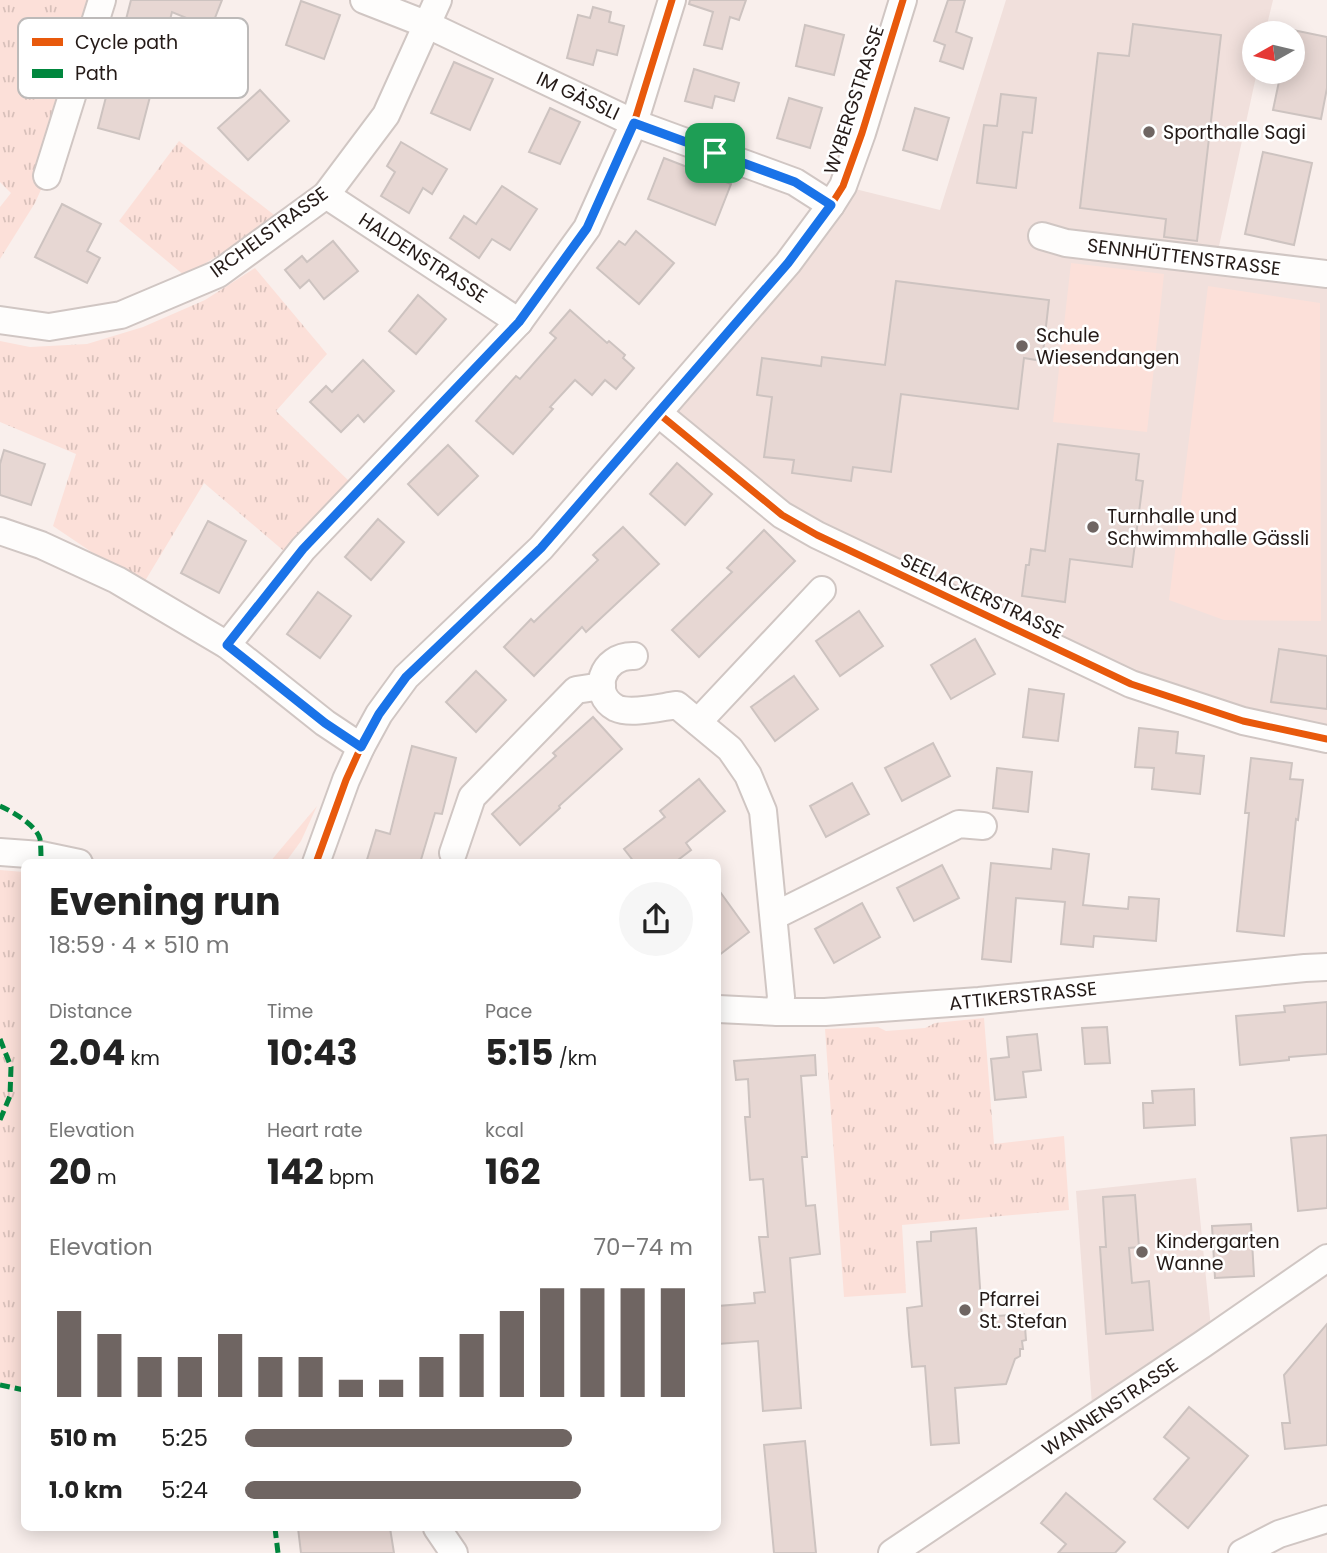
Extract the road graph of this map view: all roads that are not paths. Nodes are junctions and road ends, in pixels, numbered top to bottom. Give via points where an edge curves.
1 (102, 0) edge
2 (364, 0) edge
3 (438, 0) edge
4 (672, 0) edge
5 (903, 0) edge
6 (96, 18) edge
7 (428, 25) junction
8 (71, 98) edge
9 (634, 123) junction
10 (47, 176) dead end
11 (326, 195) junction
12 (831, 205) junction
13 (1042, 236) dead end
14 (1327, 274) edge
15 (0, 320) edge
16 (519, 322) junction
17 (659, 413) junction
18 (0, 531) edge
19 (822, 590) dead end
20 (227, 645) junction
21 (634, 656) dead end
22 (602, 687) junction
23 (698, 722) junction
24 (1327, 739) edge
25 (361, 747) junction
26 (983, 826) dead end
27 (0, 852) edge
28 (453, 853) dead end
29 (60, 859) edge
30 (317, 859) edge
31 (774, 916) junction
32 (1327, 967) edge
33 (721, 1009) edge
34 (778, 1012) junction
35 (1327, 1258) edge
36 (1327, 1519) edge
37 (439, 1531) edge
38 (454, 1553) edge
39 (892, 1553) edge
40 (1242, 1553) edge

1 - 6 street
2 - 7 street, IM GÄSSLI
3 - 7 street, IRCHELSTRASSE
4 - 9 street
5 - 12 street, WYBERGSTRASSE via 862,133 843,186
7 - 9 street, IM GÄSSLI
7 - 11 street, IRCHELSTRASSE via 386,115
8 - 10 street
9 - 12 street, IM GÄSSLI via 795,182
9 - 16 street via 587,228
11 - 15 street, IRCHELSTRASSE via 218,274 121,315 50,327
11 - 16 street, HALDENSTRASSE
12 - 17 street, WYBERGSTRASSE via 788,263
13 - 14 street, SENNHÜTTENSTRASSE via 1066,243
16 - 20 street via 303,549
17 - 24 street, SEELACKERSTRASSE via 782,515 817,535 1131,684 1243,721
17 - 25 street, WYBERGSTRASSE via 541,548 406,677
18 - 20 street via 117,580
19 - 23 street
20 - 25 street
21 - 22 street via 611,663
22 - 23 street via 617,708 677,705
22 - 28 street via 576,690 472,797
23 - 31 street via 730,749 748,775 763,811
25 - 30 street, WYBERGSTRASSE
26 - 31 street via 960,824
27 - 29 street
31 - 34 street via 781,997
32 - 34 street, ATTIKERSTRASSE via 979,1001
33 - 34 street, ATTIKERSTRASSE
35 - 39 street, WANNENSTRASSE
36 - 40 street via 1279,1534
37 - 38 street

